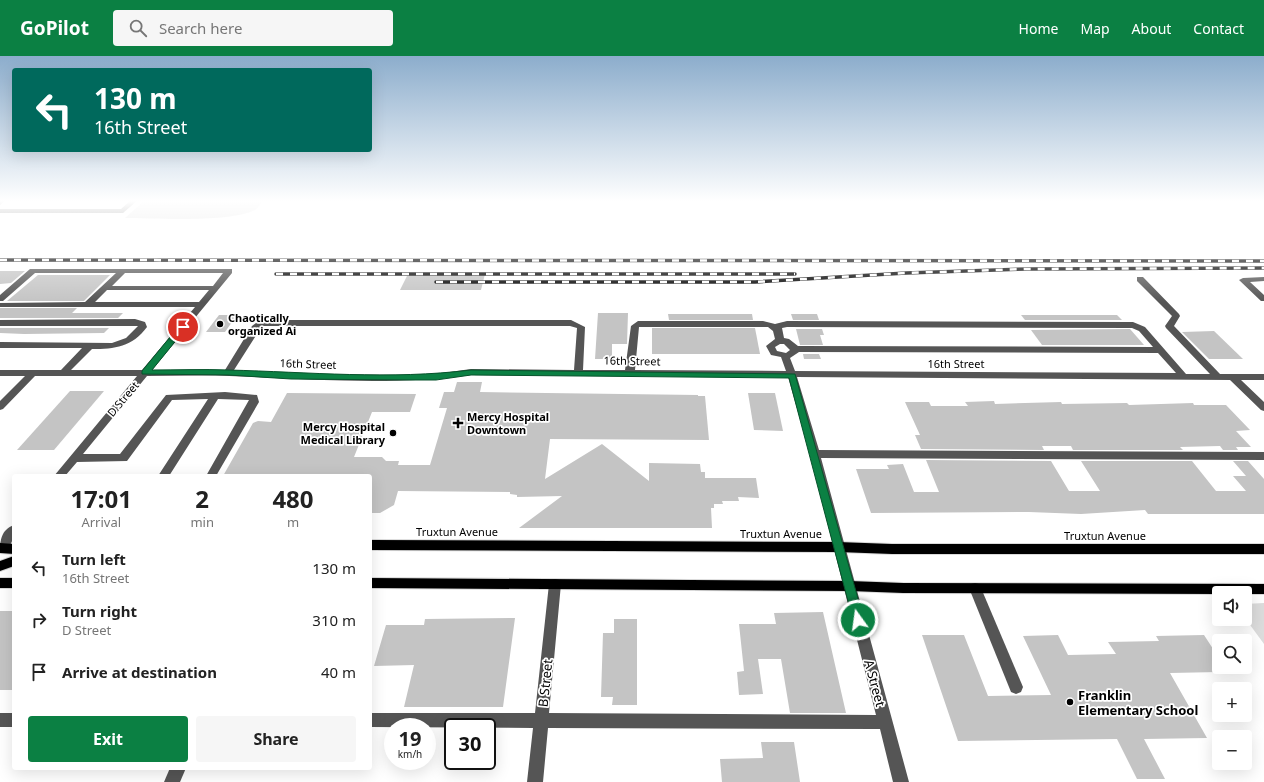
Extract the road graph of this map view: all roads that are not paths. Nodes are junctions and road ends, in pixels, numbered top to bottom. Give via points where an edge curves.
1 (123, 271) junction
2 (1140, 279) dead end
3 (1264, 279) edge
4 (104, 288) junction
5 (216, 288) junction
6 (0, 290) edge
7 (11, 290) junction
8 (0, 299) edge
9 (1264, 299) edge
10 (202, 304) junction
11 (0, 305) edge
12 (87, 305) junction
13 (0, 323) edge
14 (777, 330) junction
15 (780, 341) junction
16 (0, 345) edge
17 (89, 346) junction
18 (795, 349) junction
19 (1161, 350) junction
20 (784, 356) junction
21 (145, 372) junction
22 (0, 373) edge
23 (33, 373) junction
24 (63, 373) junction
25 (228, 373) junction
26 (578, 373) junction
27 (630, 373) junction
28 (792, 376) junction
29 (1184, 377) junction
30 (1218, 377) junction
31 (1233, 377) junction
32 (1264, 377) edge
33 (215, 396) junction
34 (0, 406) edge
35 (1264, 408) edge
36 (815, 454) junction
37 (1264, 456) edge
38 (74, 458) junction
39 (61, 474) edge
40 (164, 474) edge
41 (212, 474) edge
42 (12, 533) edge
43 (372, 545) edge
44 (838, 547) junction
45 (0, 548) edge
46 (12, 549) edge
47 (1264, 549) edge
48 (12, 562) edge
49 (0, 566) edge
50 (0, 583) edge
51 (12, 583) edge
52 (372, 583) edge
53 (555, 584) junction
54 (850, 586) junction
55 (975, 588) junction
56 (1264, 588) edge
57 (1016, 687) dead end
58 (0, 720) edge
59 (12, 720) edge
60 (372, 720) edge
61 (541, 720) junction
62 (886, 722) junction
63 (177, 770) edge
64 (172, 782) edge
65 (535, 782) edge
66 (901, 782) edge

1 - 4 street
1 - 5 street, D Street via 229,271
1 - 7 street via 33,271
2 - 30 street via 1176,316 1169,326
3 - 9 street via 1243,280
4 - 5 street
4 - 12 street
5 - 10 street, D Street
6 - 7 street
7 - 8 street
10 - 12 street
10 - 21 street, D Street
11 - 12 street
13 - 17 street via 142,324 143,327 132,340 125,344
14 - 15 street
14 - 19 street via 778,326 787,324 1138,326
14 - 27 street via 763,324 638,324 635,326
15 - 18 street via 789,342
15 - 20 street via 772,343 770,348 774,353
16 - 17 street
17 - 24 street
18 - 19 street
18 - 20 street via 794,353
19 - 29 street
20 - 28 street, A Street
21 - 24 street, 16th Street
21 - 25 street, 16th Street
21 - 38 street, D Street
22 - 23 street, 16th Street
23 - 24 street, 16th Street
23 - 34 street
25 - 26 street, 16th Street via 410,378 471,372
25 - 26 street via 260,323 571,323 581,327
26 - 27 street, 16th Street
27 - 28 street, 16th Street
28 - 29 street, 16th Street
28 - 36 street, A Street
29 - 30 street, 16th Street
30 - 31 street, 16th Street
31 - 32 street, 16th Street
31 - 35 street
33 - 38 street via 169,397 123,458
33 - 40 street
33 - 41 street via 254,397 254,402
36 - 37 street
36 - 44 street, A Street
38 - 39 street, D Street
42 - 45 street
43 - 44 main road, Truxtun Avenue
44 - 47 main road, Truxtun Avenue
44 - 54 street, A Street
45 - 46 main road
48 - 49 main road
50 - 51 main road
52 - 53 main road
53 - 54 main road
53 - 61 street, B Street
54 - 55 main road
54 - 62 street, A Street
55 - 56 main road
55 - 57 street
58 - 59 street
60 - 61 street
61 - 62 street
61 - 65 street, B Street
62 - 66 street, A Street
63 - 64 street

